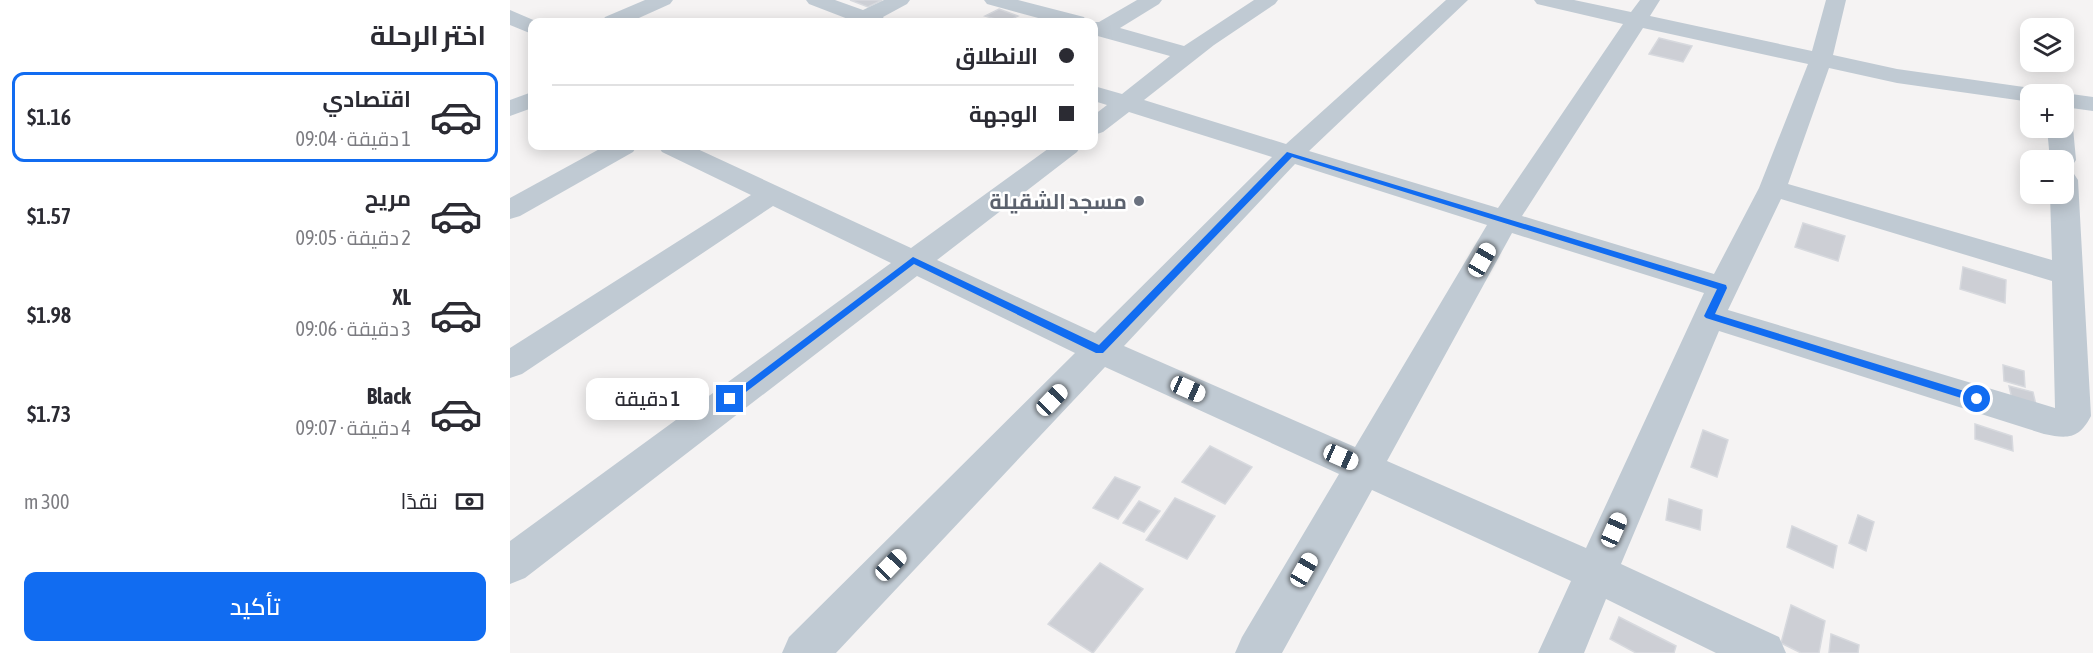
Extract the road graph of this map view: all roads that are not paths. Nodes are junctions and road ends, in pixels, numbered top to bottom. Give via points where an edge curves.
1 (663, 0) edge
2 (816, 0) edge
3 (900, 0) edge
4 (994, 0) edge
5 (1152, 0) edge
6 (1268, 0) edge
7 (1458, 0) edge
8 (1544, 0) edge
9 (1836, 0) edge
10 (1644, 10) edge
11 (510, 16) edge
12 (622, 18) edge
13 (859, 18) edge
14 (871, 18) edge
15 (1061, 18) edge
16 (528, 26) edge
17 (1098, 27) edge
18 (1098, 28) edge
19 (1187, 54) junction
20 (1821, 59) junction
21 (2020, 93) edge
22 (1098, 94) edge
23 (528, 101) edge
24 (2074, 101) edge
25 (1125, 104) junction
26 (2093, 104) edge
27 (510, 109) edge
28 (1098, 124) edge
29 (617, 150) edge
30 (679, 150) edge
31 (1063, 150) edge
32 (1290, 154) junction
33 (2074, 185) edge
34 (1773, 188) junction
35 (2093, 191) edge
36 (772, 194) junction
37 (2065, 204) edge
38 (512, 207) edge
39 (1506, 219) junction
40 (913, 260) junction
41 (2067, 275) junction
42 (1716, 302) junction
43 (1100, 350) junction
44 (510, 365) edge
45 (1363, 467) junction
46 (510, 565) edge
47 (1595, 572) junction
48 (805, 653) edge
49 (1258, 653) edge
50 (1561, 653) edge
51 (1763, 653) edge

1 - 12 street
2 - 13 street
3 - 14 street
4 - 15 street
5 - 17 street
6 - 19 street
7 - 32 street
8 - 10 street
9 - 20 street
10 - 20 street
10 - 39 street
11 - 16 street
18 - 19 street
19 - 25 street
20 - 21 street via 1897,76
20 - 34 street
22 - 25 street
23 - 27 street
24 - 26 street
25 - 28 street
25 - 32 street
29 - 38 street
30 - 36 street
31 - 40 street
32 - 39 street
32 - 43 street
33 - 35 street
34 - 41 street
34 - 42 street
36 - 40 street
36 - 44 street
37 - 41 street
39 - 42 street
39 - 45 street
40 - 43 street
40 - 46 street
41 - 42 street via 2073,416 2064,424
42 - 47 street
43 - 45 street
43 - 48 street
45 - 47 street
45 - 49 street
47 - 50 street
47 - 51 street

